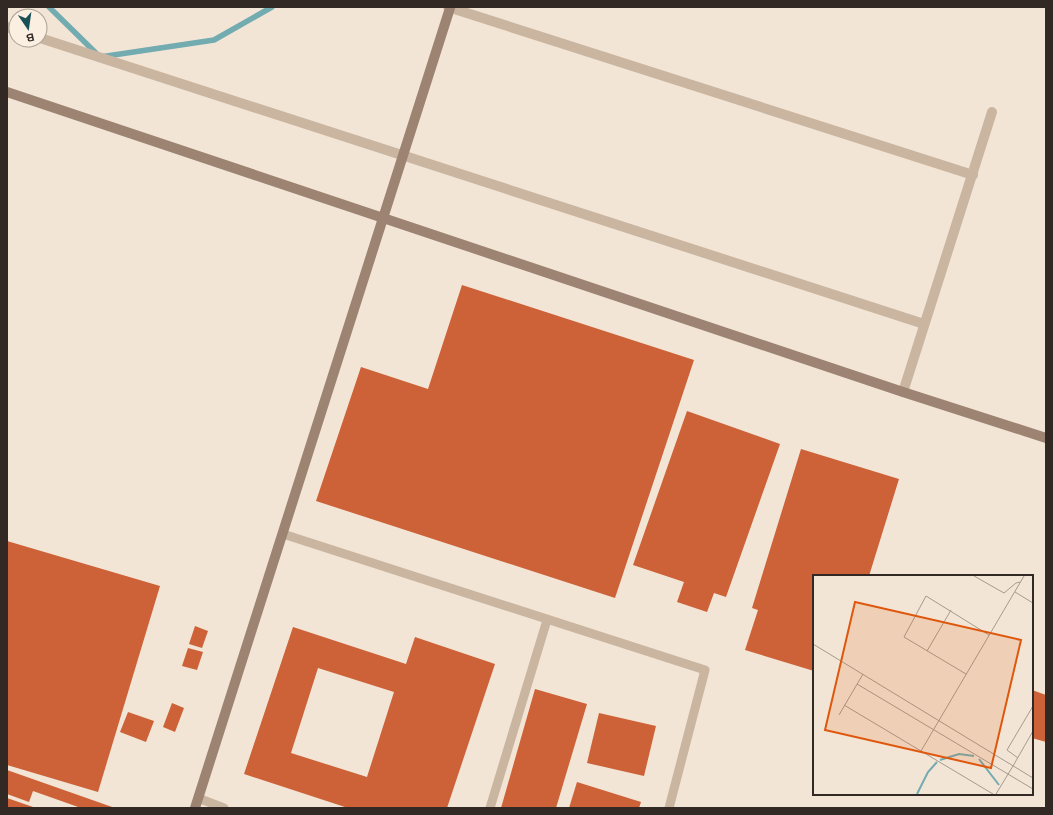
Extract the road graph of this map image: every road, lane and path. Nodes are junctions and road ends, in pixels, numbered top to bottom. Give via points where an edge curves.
1 (449, 7) edge
2 (48, 41) edge
3 (7, 92) edge
4 (992, 112) dead end
5 (403, 156) junction
6 (973, 175) junction
7 (383, 218) junction
8 (924, 324) junction
9 (903, 392) junction
10 (1046, 438) edge
11 (282, 534) junction
12 (547, 620) junction
13 (197, 803) edge
14 (224, 808) edge
15 (490, 808) edge
16 (669, 808) edge

1 - 5 street
1 - 6 street
2 - 5 street
3 - 7 street
4 - 6 street
5 - 7 street
5 - 8 street
6 - 8 street
7 - 9 street
7 - 11 street
8 - 9 street
9 - 10 street
11 - 12 lane
11 - 13 street
12 - 15 lane
12 - 16 lane via 705,670
13 - 14 lane

